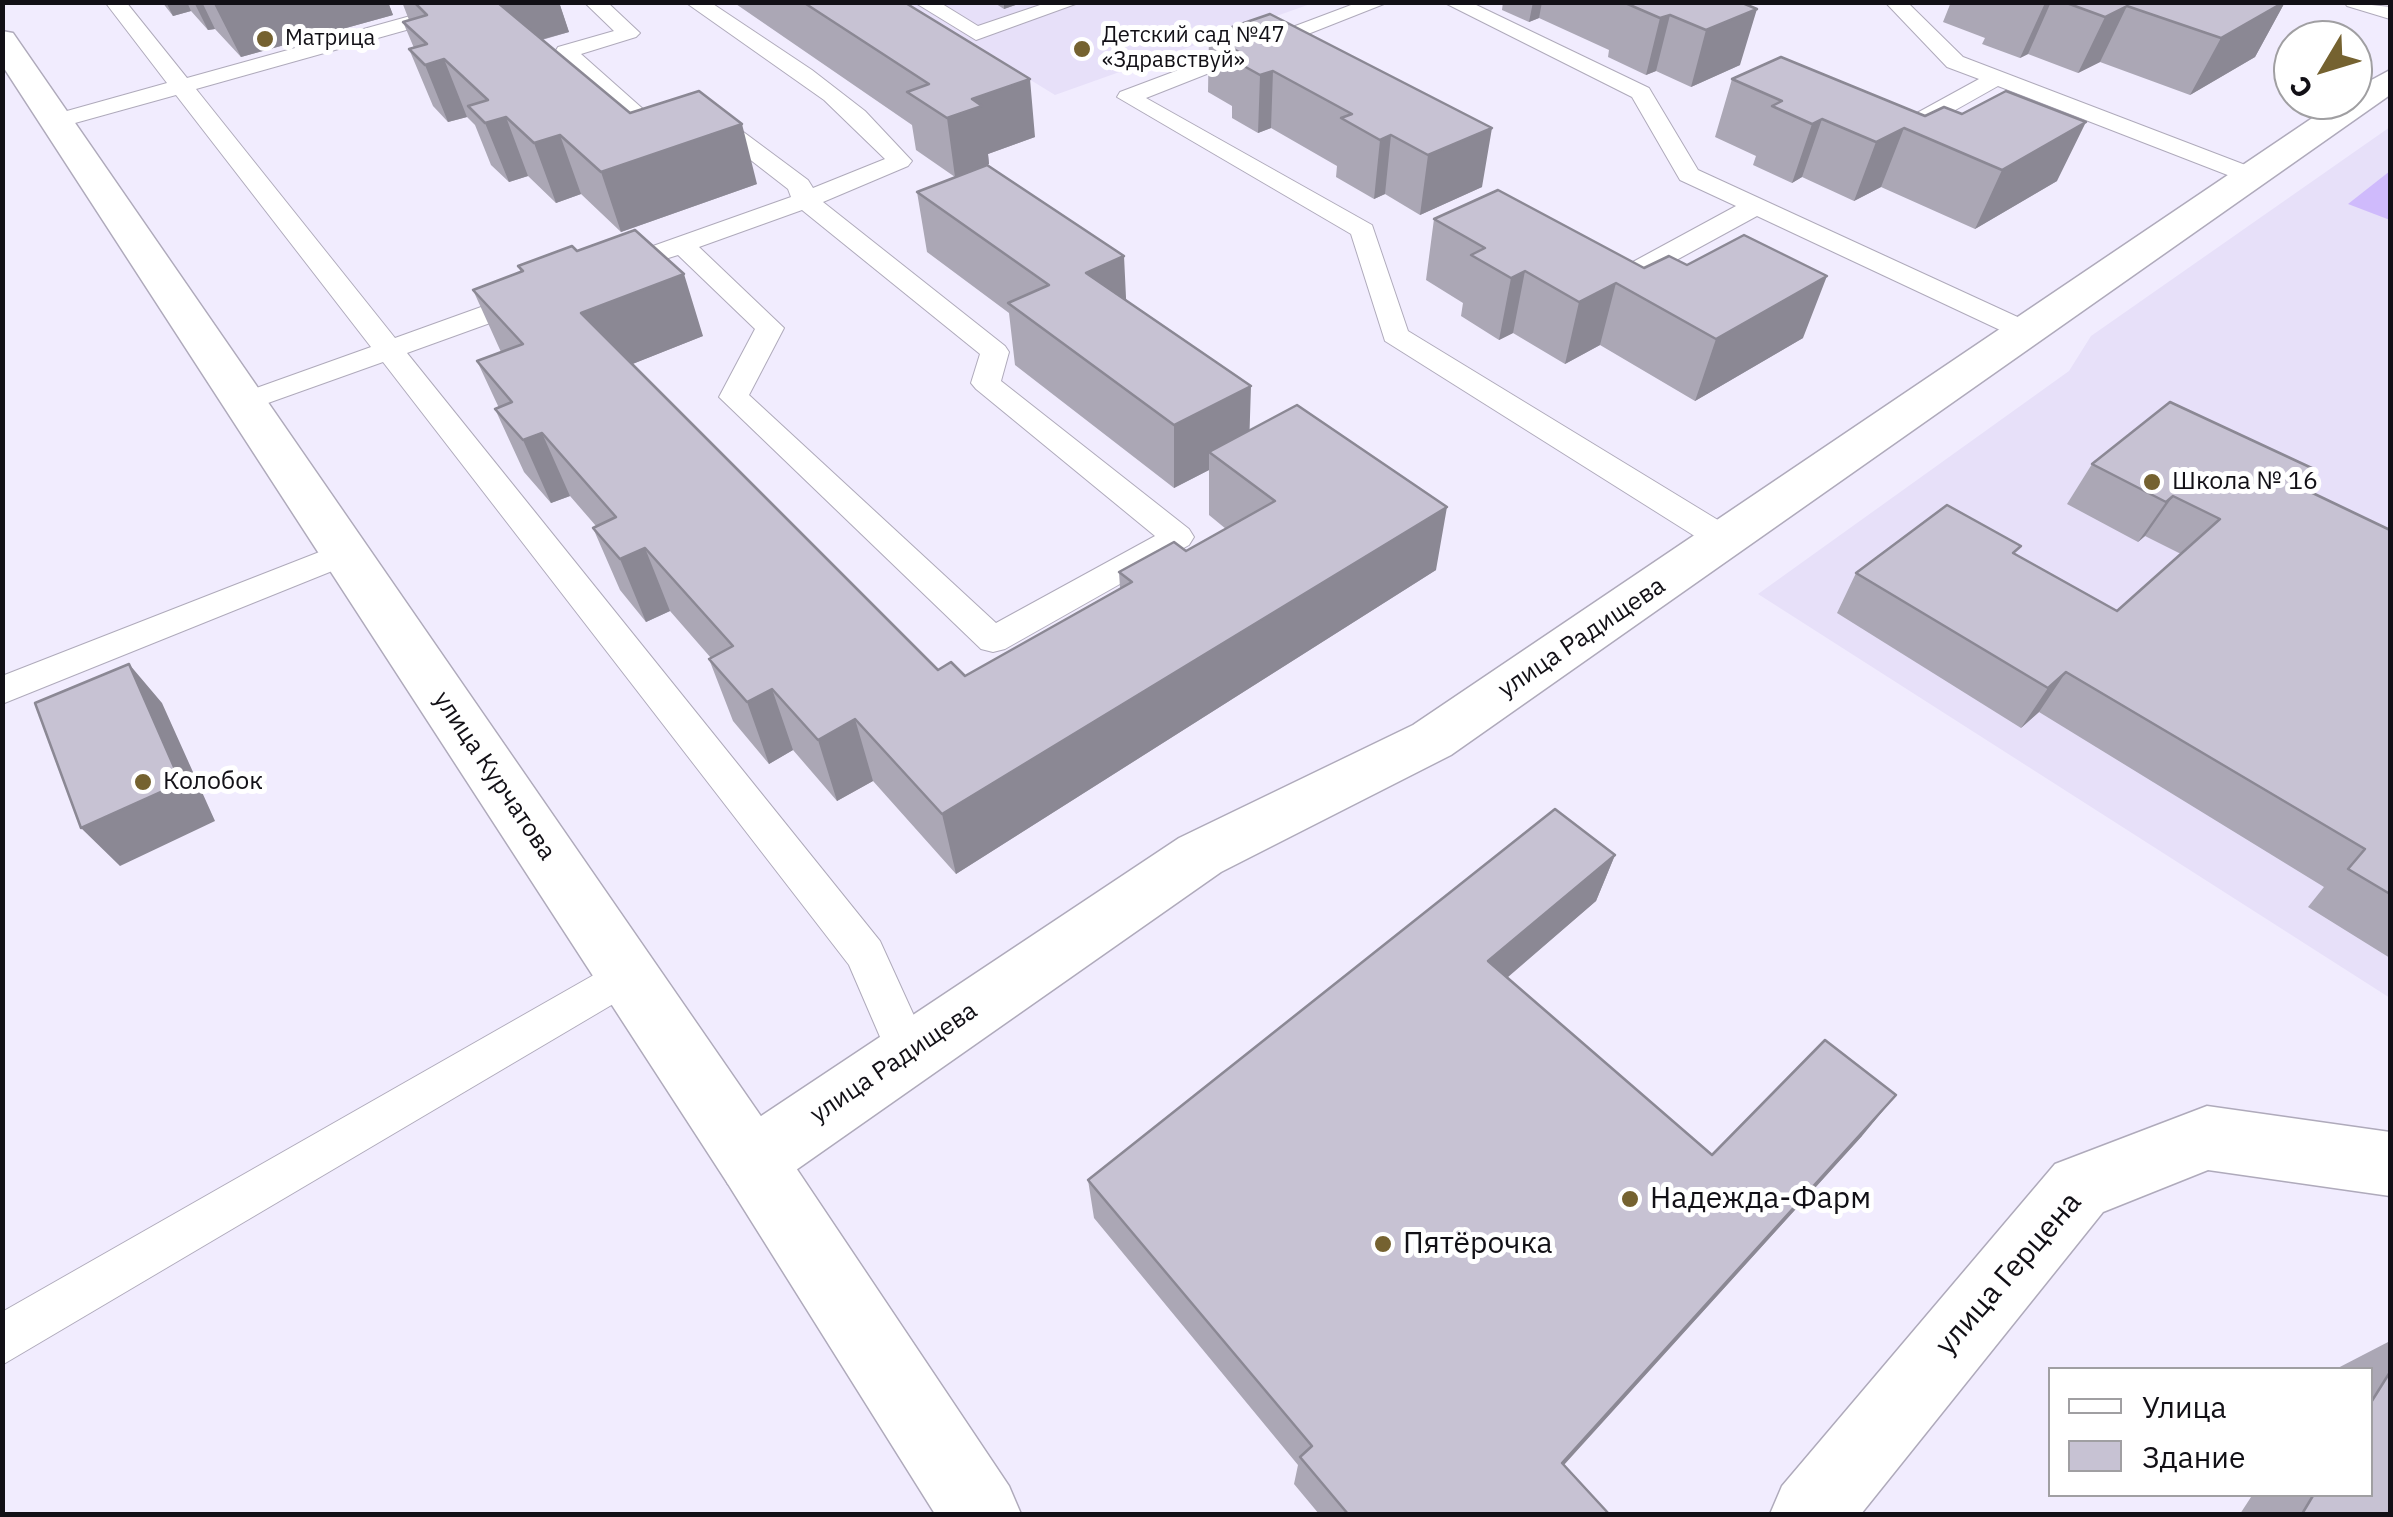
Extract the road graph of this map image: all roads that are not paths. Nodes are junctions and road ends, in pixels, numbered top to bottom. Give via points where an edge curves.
1 (115, 2) edge
2 (496, 2) edge
3 (594, 2) edge
4 (696, 2) edge
5 (924, 2) edge
6 (1071, 2) edge
7 (1379, 2) edge
8 (1452, 2) edge
9 (1895, 2) edge
10 (2354, 2) edge
11 (423, 9) edge
12 (2390, 14) edge
13 (6, 50) edge
14 (1997, 78) junction
15 (2390, 80) edge
16 (182, 86) junction
17 (56, 121) junction
18 (1887, 138) edge
19 (2252, 176) junction
20 (804, 200) junction
21 (1756, 206) junction
22 (682, 245) junction
23 (645, 258) edge
24 (1616, 282) edge
25 (553, 291) edge
26 (2025, 331) junction
27 (392, 349) junction
28 (244, 402) junction
29 (1724, 540) junction
30 (345, 553) junction
31 (2, 691) edge
32 (626, 974) junction
33 (909, 1053) junction
34 (752, 1160) junction
35 (2390, 1164) edge
36 (2, 1340) edge
37 (981, 1514) edge
38 (1810, 1514) edge

1 - 16 lane
2 - 11 lane
3 - 20 lane via 629,33 566,52 655,132 726,130 798,185
4 - 20 lane via 882,138 900,161
5 - 6 lane via 976,34
7 - 29 lane via 1128,97 1363,230 1395,335
8 - 21 lane via 1641,92 1689,175
9 - 14 lane via 1953,60
10 - 12 lane
11 - 16 lane
13 - 17 street, улица Курчатова
14 - 18 lane
14 - 19 lane
15 - 19 street, улица Радищева
16 - 17 lane
16 - 27 lane
17 - 28 street, улица Курчатова
19 - 26 street, улица Радищева
20 - 22 lane
20 - 22 lane via 996,352 986,384 1178,537 993,640 734,397 770,328
21 - 24 lane
21 - 26 lane
22 - 23 lane
25 - 27 lane
26 - 29 street, улица Радищева
27 - 28 lane
27 - 33 lane via 864,954
28 - 30 street, улица Курчатова
29 - 33 street, улица Радищева via 1432,740 1200,855
30 - 31 lane
30 - 32 street, улица Курчатова
32 - 34 street, улица Курчатова
32 - 36 lane
33 - 34 street, улица Радищева
34 - 37 street, улица Курчатова
35 - 38 street, улица Герцена via 2208,1138 2079,1188

